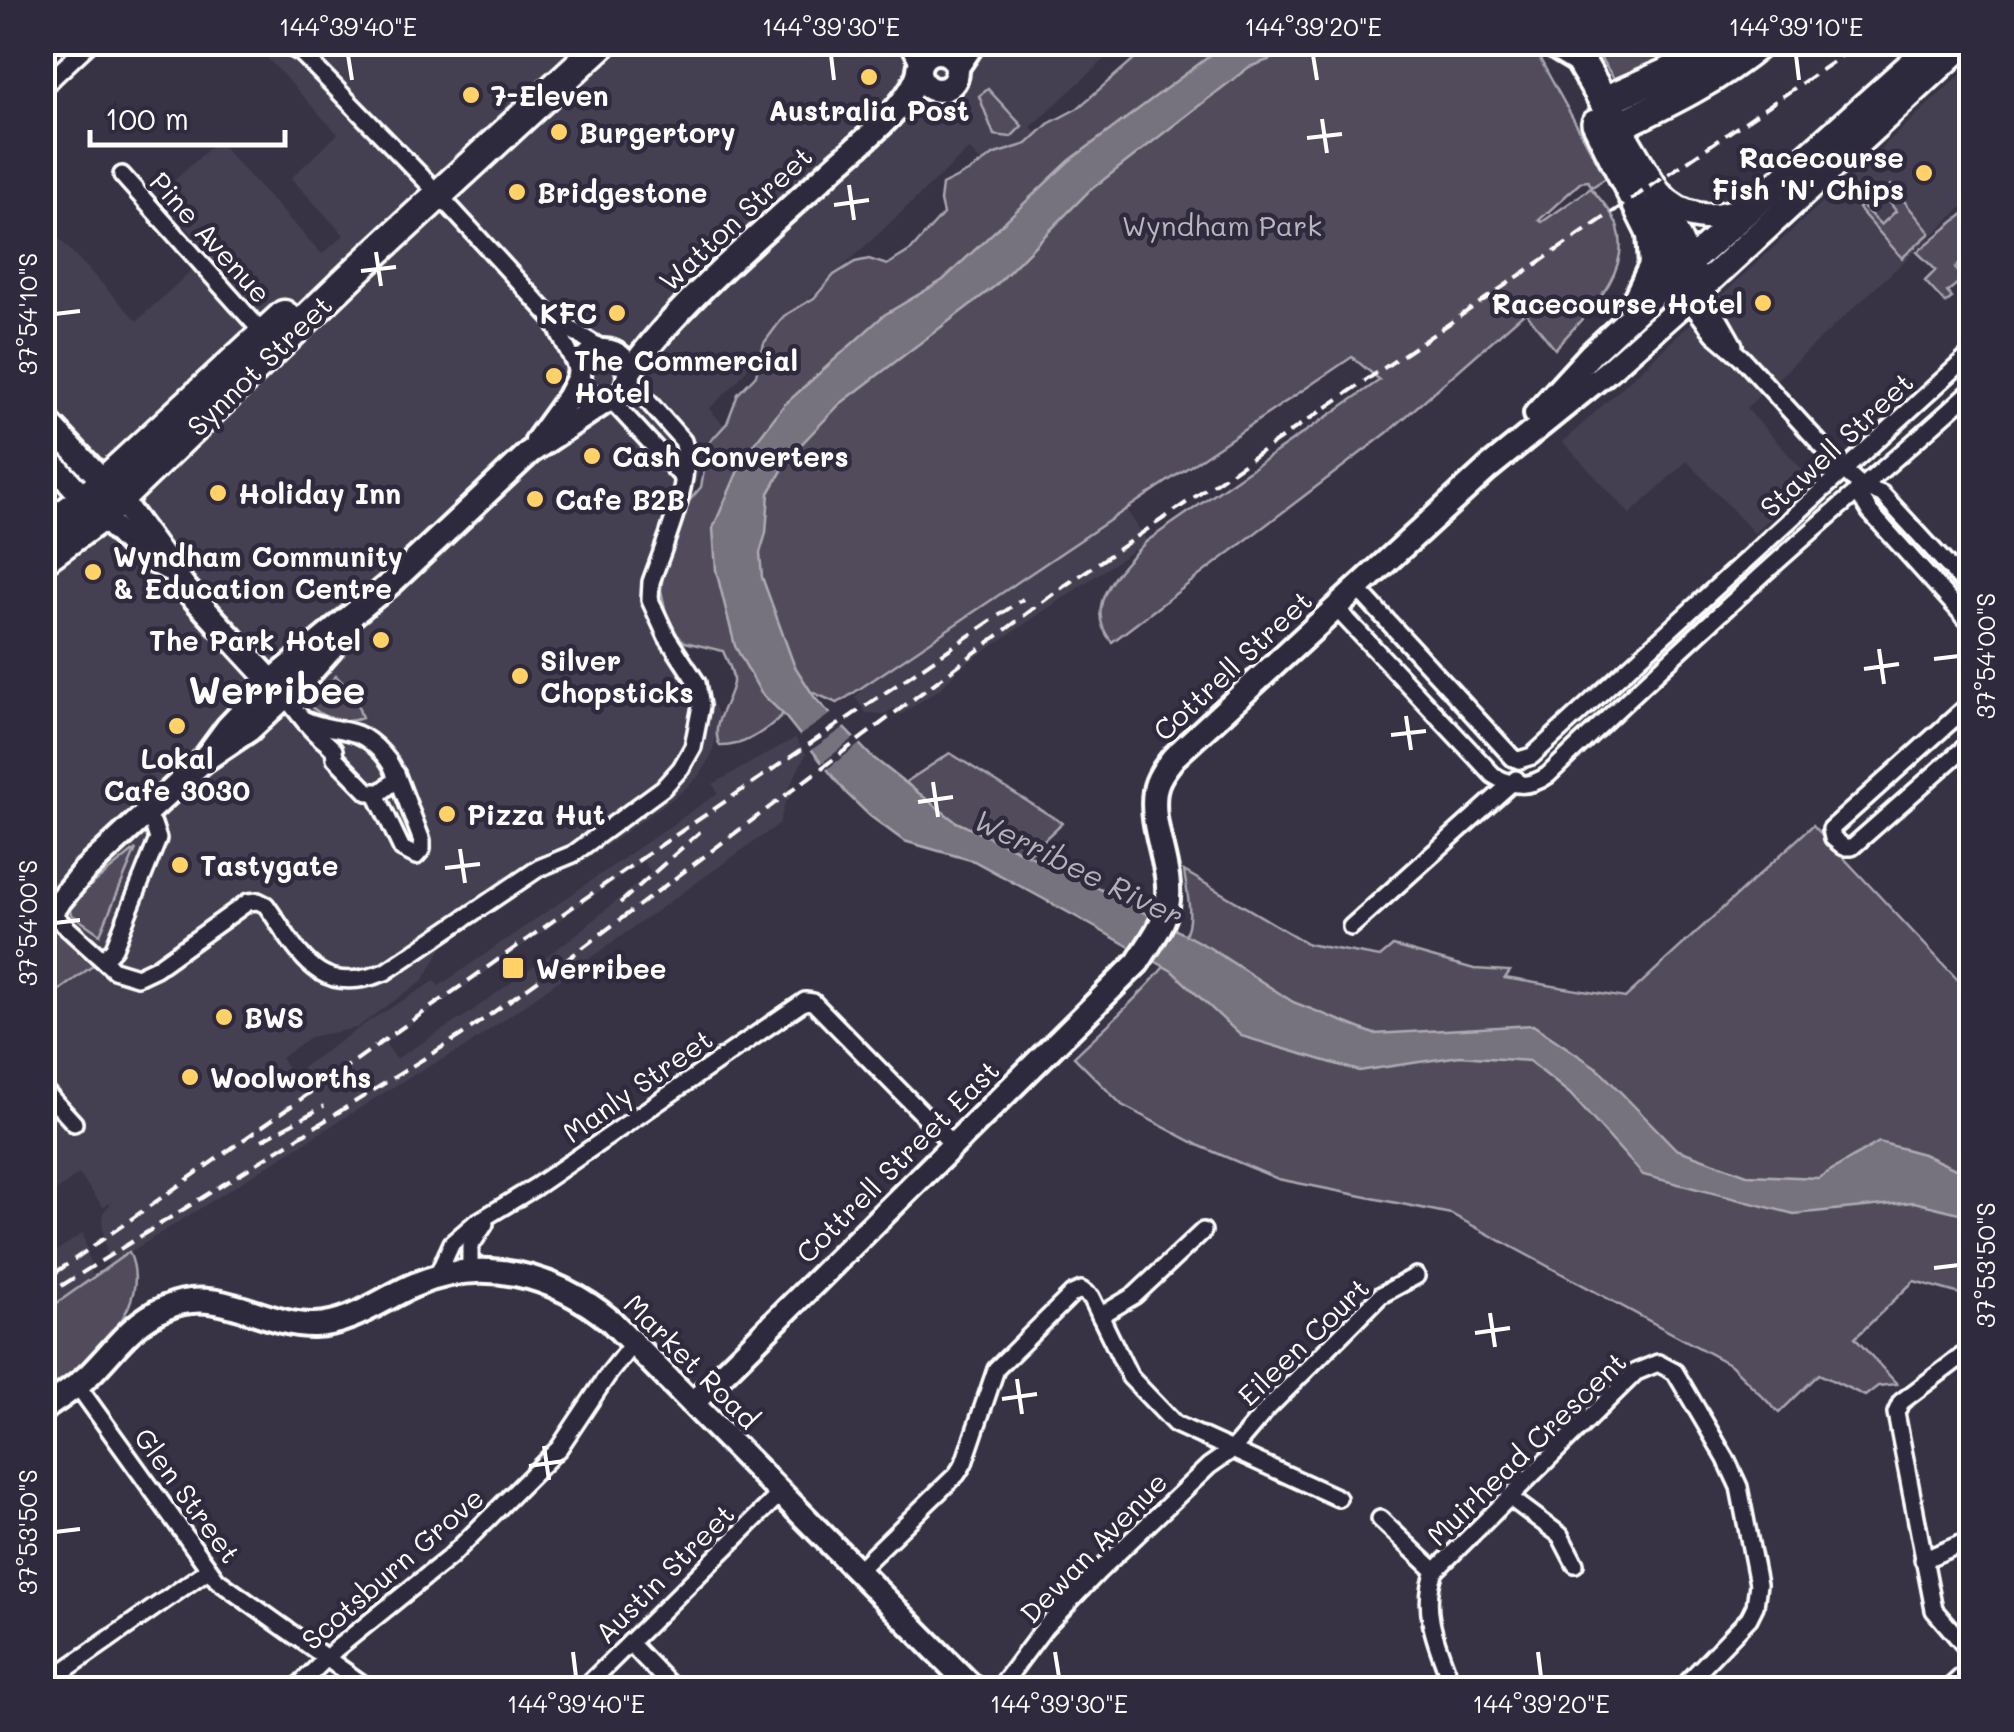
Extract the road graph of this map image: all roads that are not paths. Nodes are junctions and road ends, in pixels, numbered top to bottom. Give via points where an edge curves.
1 (91, 42) edge
2 (279, 42) edge
3 (582, 42) edge
4 (604, 42) edge
5 (908, 42) edge
6 (974, 42) edge
7 (1736, 42) edge
8 (1761, 42) edge
9 (1966, 42) edge
10 (1558, 45) edge
11 (1940, 52) edge
12 (938, 56) edge
13 (547, 84) junction
14 (42, 88) edge
15 (1606, 117) junction
16 (885, 120) junction
17 (122, 175) dead end
18 (434, 190) junction
19 (1656, 190) junction
20 (1757, 201) junction
21 (1649, 230) junction
22 (1679, 270) junction
23 (1694, 293) junction
24 (552, 318) junction
25 (670, 320) junction
26 (1618, 328) junction
27 (272, 337) junction
28 (608, 351) junction
29 (1972, 353) edge
30 (579, 375) junction
31 (629, 376) junction
32 (1972, 390) edge
33 (608, 400) junction
34 (42, 416) edge
35 (42, 452) edge
36 (530, 452) junction
37 (1486, 469) junction
38 (1843, 469) junction
39 (684, 478) junction
40 (1862, 486) junction
41 (103, 499) junction
42 (47, 554) edge
43 (1735, 572) junction
44 (1749, 587) junction
45 (1358, 588) junction
46 (1972, 592) edge
47 (1336, 609) junction
48 (1972, 625) edge
49 (1673, 629) junction
50 (1686, 645) junction
51 (278, 690) junction
52 (1972, 702) edge
53 (303, 719) junction
54 (352, 733) junction
55 (1972, 741) edge
56 (334, 750) junction
57 (1519, 760) junction
58 (396, 773) junction
59 (1511, 784) junction
60 (376, 794) junction
61 (144, 814) junction
62 (45, 910) edge
63 (1351, 927) dead end
64 (1140, 959) joint
65 (103, 960) junction
66 (42, 1088) edge
67 (74, 1123) dead end
68 (955, 1147) junction
69 (502, 1208) junction
70 (1203, 1231) dead end
71 (470, 1270) junction
72 (437, 1276) junction
73 (1416, 1276) dead end
74 (1100, 1316) junction
75 (634, 1343) junction
76 (1962, 1356) dead end
77 (77, 1385) junction
78 (693, 1403) junction
79 (42, 1410) edge
80 (1232, 1450) junction
81 (781, 1493) junction
82 (1509, 1497) junction
83 (1338, 1498) dead end
84 (1380, 1520) dead end
85 (1972, 1539) edge
86 (1924, 1560) junction
87 (1575, 1564) dead end
88 (208, 1570) junction
89 (857, 1571) junction
90 (1435, 1571) junction
91 (630, 1643) junction
92 (1972, 1654) edge
93 (326, 1658) junction
94 (1972, 1667) edge
95 (42, 1686) edge
96 (294, 1690) edge
97 (371, 1690) edge
98 (582, 1690) edge
99 (676, 1690) edge
100 (975, 1690) edge
101 (998, 1690) edge
102 (1454, 1690) edge
103 (1680, 1690) edge
104 (1947, 1690) edge

1 - 14 street
2 - 18 street via 316,67
3 - 13 highway, Synnot Street
4 - 13 highway, Synnot Street
5 - 12 street
6 - 12 street, Watton Street
7 - 15 highway
8 - 15 highway via 1687,94
9 - 11 main road, Cottrell Street
10 - 15 highway via 1562,68
11 - 20 main road, Cottrell Street via 1904,70
11 - 23 main road, Cottrell Street
12 - 16 street, Watton Street
12 - 16 street, Watton Street via 951,85
13 - 18 highway, Synnot Street
15 - 19 main road
15 - 21 main road
16 - 25 street, Watton Street
17 - 27 street, Pine Avenue
18 - 24 street
18 - 27 highway, Synnot Street
19 - 20 main road via 1698,217 1730,214
19 - 22 main road
20 - 22 main road, Cottrell Street
21 - 22 main road
21 - 26 street via 1649,272
22 - 23 main road
22 - 26 street, Cottrell Street
23 - 37 street, Cottrell Street
23 - 38 street via 1714,334
24 - 28 street
24 - 30 street
25 - 28 street, Watton Street
25 - 31 street, Watton Street
26 - 37 street, Cottrell Street
27 - 41 highway, Synnot Street
28 - 30 street via 584,360
28 - 31 street via 624,360
29 - 38 street, Stawell Street
30 - 33 street via 584,392
30 - 36 street
31 - 33 street via 623,392
31 - 39 street via 683,441
32 - 40 street, Stawell Street
33 - 36 street
33 - 39 street
34 - 41 street
35 - 41 street
36 - 51 street
37 - 45 street, Cottrell Street
38 - 40 street
38 - 43 street, Stawell Street
39 - 65 street via 650,600 696,684 700,727 664,788 573,854 539,868 362,981 323,975 258,901 148,973 126,975
40 - 44 street, Stawell Street
40 - 46 street via 1882,494
40 - 48 street via 1870,512
41 - 42 highway, Synnot Street
41 - 51 street
43 - 44 street
43 - 49 street, Stawell Street
44 - 50 street, Stawell Street
45 - 47 street, Cottrell Street
45 - 57 street
47 - 59 street via 1493,775
47 - 64 street, Cottrell Street via 1162,774 1156,816 1168,896 1163,920
49 - 50 street
49 - 57 street, Stawell Street via 1532,756
50 - 59 street, Stawell Street via 1548,775 1534,784
51 - 53 street
51 - 61 street via 228,727 202,762
52 - 55 street via 1831,829 1833,838 1852,846
53 - 54 street
53 - 56 street
54 - 56 street
54 - 58 street via 365,738
56 - 60 street via 362,788
57 - 59 street, Stawell Street
58 - 60 street
58 - 60 street via 422,841 416,856 402,849
59 - 63 street, Stawell Street
61 - 62 street
61 - 65 street via 158,839 114,948
62 - 65 street
64 - 68 street, Cottrell Street East
66 - 67 street
68 - 69 street, Manly Street via 813,1002 800,1002
68 - 78 street, Cottrell Street East
69 - 71 street, Manly Street via 474,1236
69 - 72 street, Manly Street via 452,1243
70 - 74 street via 1135,1295
71 - 72 street, Market Road
71 - 75 street, Market Road via 501,1270 552,1284 600,1311
72 - 77 street, Market Road via 351,1317 310,1326 218,1301 168,1306 122,1336
73 - 80 street, Eileen Court via 1381,1295
74 - 80 street via 1130,1377 1169,1419
74 - 89 street via 1083,1290 1072,1294 1002,1361 961,1469
75 - 78 street, Market Road
75 - 93 street, Scotsburn Grove via 559,1448 435,1570
76 - 86 street via 1890,1411
77 - 79 street, Market Road
77 - 88 street, Glen Street
78 - 81 street, Market Road
80 - 83 street
80 - 101 street, Dewan Avenue via 1085,1586
81 - 89 street, Market Road
81 - 91 street, Austin Street
82 - 87 street via 1560,1535
82 - 90 street, Muirhead Crescent
82 - 103 street, Muirhead Crescent via 1636,1372 1658,1363 1675,1372 1739,1486 1762,1608
84 - 90 street
85 - 86 street
86 - 92 street via 1934,1610
88 - 93 street, Glen Street
88 - 95 street
89 - 100 street, Market Road
90 - 102 street, Muirhead Crescent via 1430,1622
91 - 98 street, Austin Street
91 - 99 street
93 - 96 street, Scotsburn Grove
93 - 97 street, Glen Street
94 - 104 street

